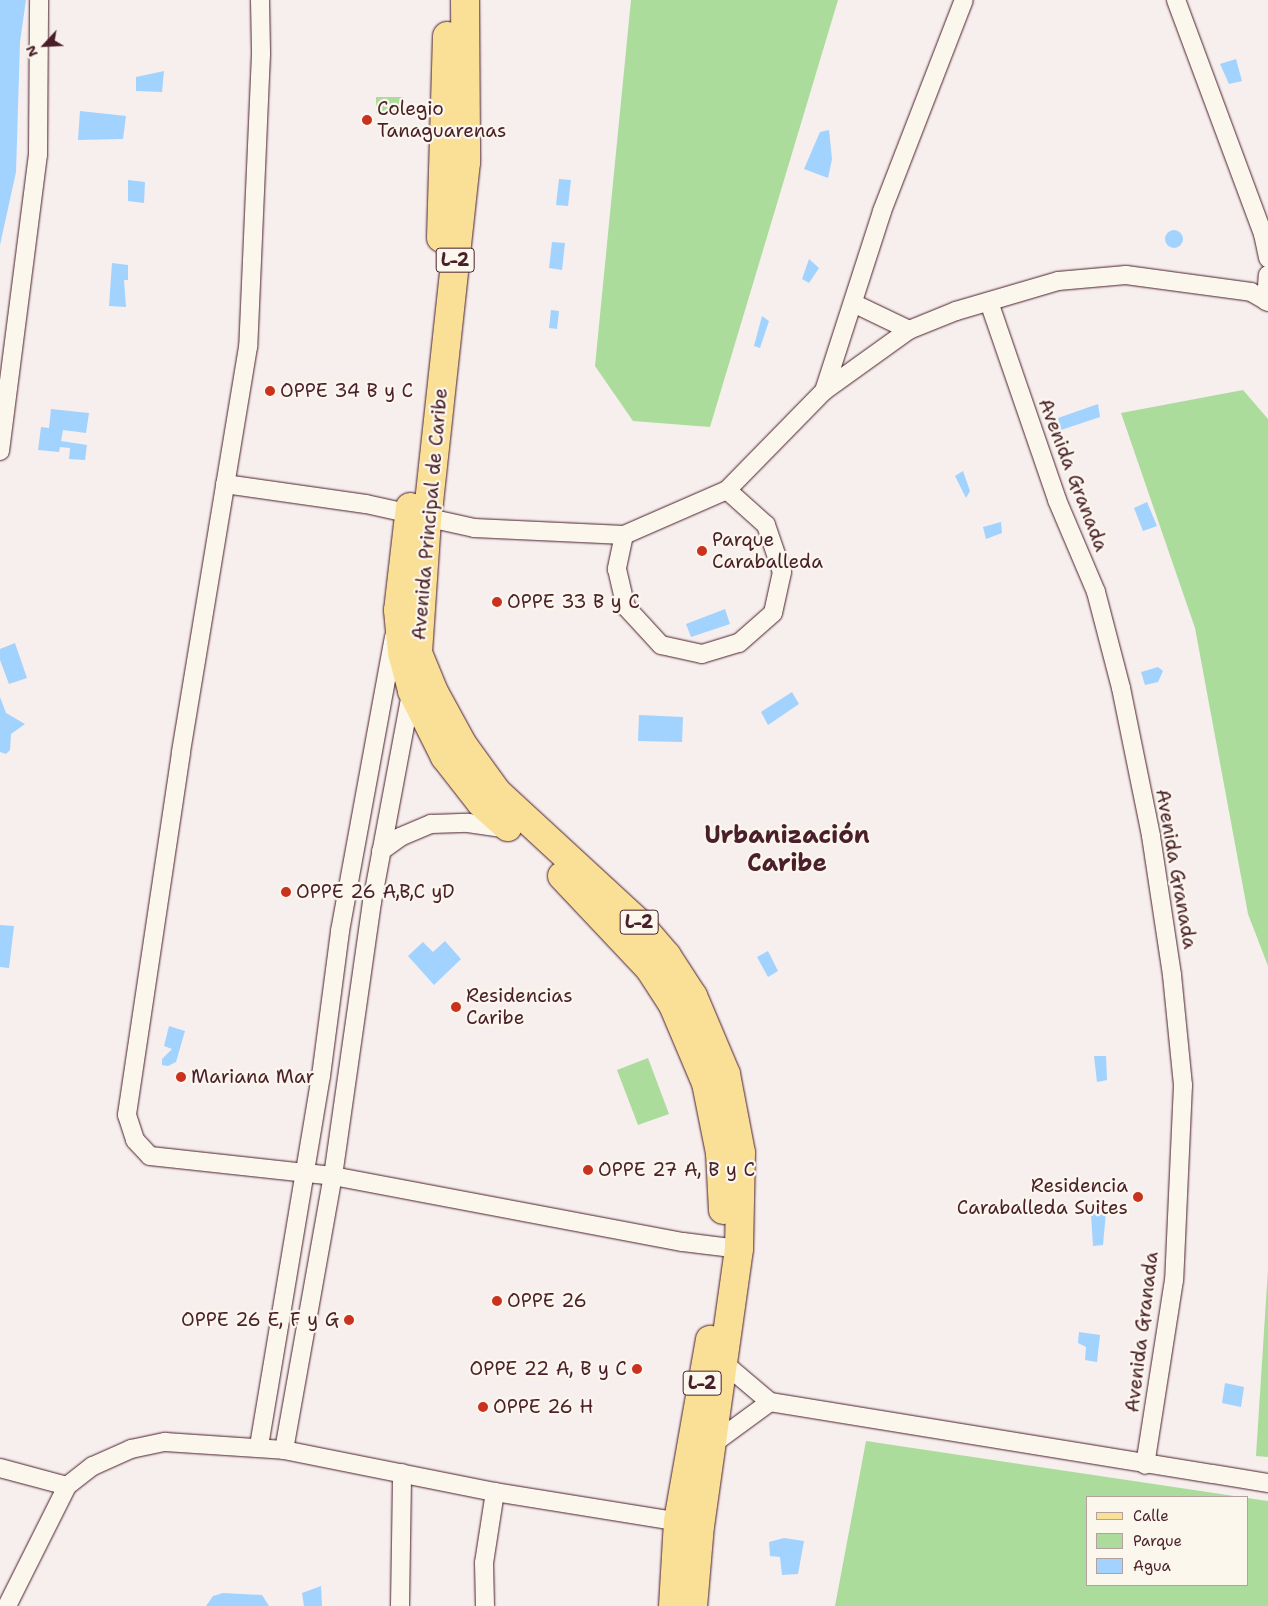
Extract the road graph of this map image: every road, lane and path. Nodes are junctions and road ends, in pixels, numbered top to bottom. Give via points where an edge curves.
1 (39, 0) edge
2 (260, 0) edge
3 (446, 0) edge
4 (465, 0) edge
5 (964, 0) edge
6 (1176, 0) edge
7 (1268, 258) edge
8 (1268, 275) edge
9 (989, 302) junction
10 (1267, 302) edge
11 (853, 303) junction
12 (909, 330) junction
13 (824, 391) junction
14 (0, 451) edge
15 (225, 484) junction
16 (727, 490) junction
17 (418, 517) junction
18 (624, 535) junction
19 (398, 610) junction
20 (418, 653) junction
21 (412, 691) junction
22 (510, 829) junction
23 (381, 851) junction
24 (304, 1172) junction
25 (333, 1176) junction
26 (732, 1247) junction
27 (725, 1364) junction
28 (770, 1402) junction
29 (714, 1443) junction
30 (260, 1446) junction
31 (284, 1450) junction
32 (1146, 1465) junction
33 (0, 1468) edge
34 (402, 1473) junction
35 (1268, 1483) edge
36 (67, 1486) junction
37 (495, 1492) junction
38 (689, 1523) junction
39 (7, 1606) edge
40 (400, 1606) edge
41 (485, 1606) edge
42 (673, 1606) edge
43 (693, 1606) edge

1 - 14 street via 38,155
2 - 15 street via 261,54 248,346
3 - 17 main road, Avenida Principal de Caribe / L-2 via 441,234
4 - 17 main road, Avenida Principal de Caribe / L-2 via 466,162
5 - 11 street via 882,211
6 - 7 street
8 - 10 street
9 - 10 street via 1058,281 1126,275 1251,292
9 - 12 street
9 - 32 street, Avenida Granada via 1057,500 1096,592 1121,688 1151,836 1172,975 1183,1085 1174,1280
11 - 12 street
11 - 13 street
12 - 13 street
13 - 16 street
15 - 17 street via 366,504
15 - 24 street via 127,1115 135,1140 150,1156
16 - 18 street
16 - 18 street via 766,525 782,572 773,613 739,643 702,654 661,645 626,607 617,569
17 - 18 street via 474,528
17 - 19 main road, Avenida Principal de Caribe / L-2
17 - 20 main road, Avenida Principal de Caribe / L-2
19 - 21 main road, Avenida Principal de Caribe / L-2 via 402,654
19 - 24 street via 340,931
20 - 21 street
20 - 26 main road, Avenida Principal de Caribe / L-2 via 434,692 463,745 497,792 637,921 667,956 693,996 726,1074 741,1153
21 - 22 main road, Avenida Principal de Caribe / L-2 via 444,757 481,804
21 - 23 street
22 - 23 street via 468,823 431,824 400,837
22 - 26 main road, Avenida Principal de Caribe / L-2 via 576,888 620,935 650,968 673,1005 706,1083 720,1153
23 - 25 street
24 - 25 street
24 - 30 street
25 - 26 street via 683,1242
25 - 31 street
26 - 27 main road, Avenida Principal de Caribe / L-2
26 - 38 main road, Avenida Principal de Caribe / L-2
27 - 28 street
27 - 29 main road, Avenida Principal de Caribe / L-2
28 - 29 street
28 - 32 street
29 - 38 main road, Avenida Principal de Caribe / L-2
30 - 31 street
30 - 36 street via 165,1442 130,1449 93,1466
31 - 34 street
32 - 35 street
33 - 36 street
34 - 37 street
34 - 40 street
36 - 39 street
37 - 38 street
37 - 41 street via 484,1563
38 - 42 main road, Avenida Principal de Caribe / L-2
38 - 43 main road, Avenida Principal de Caribe / L-2

